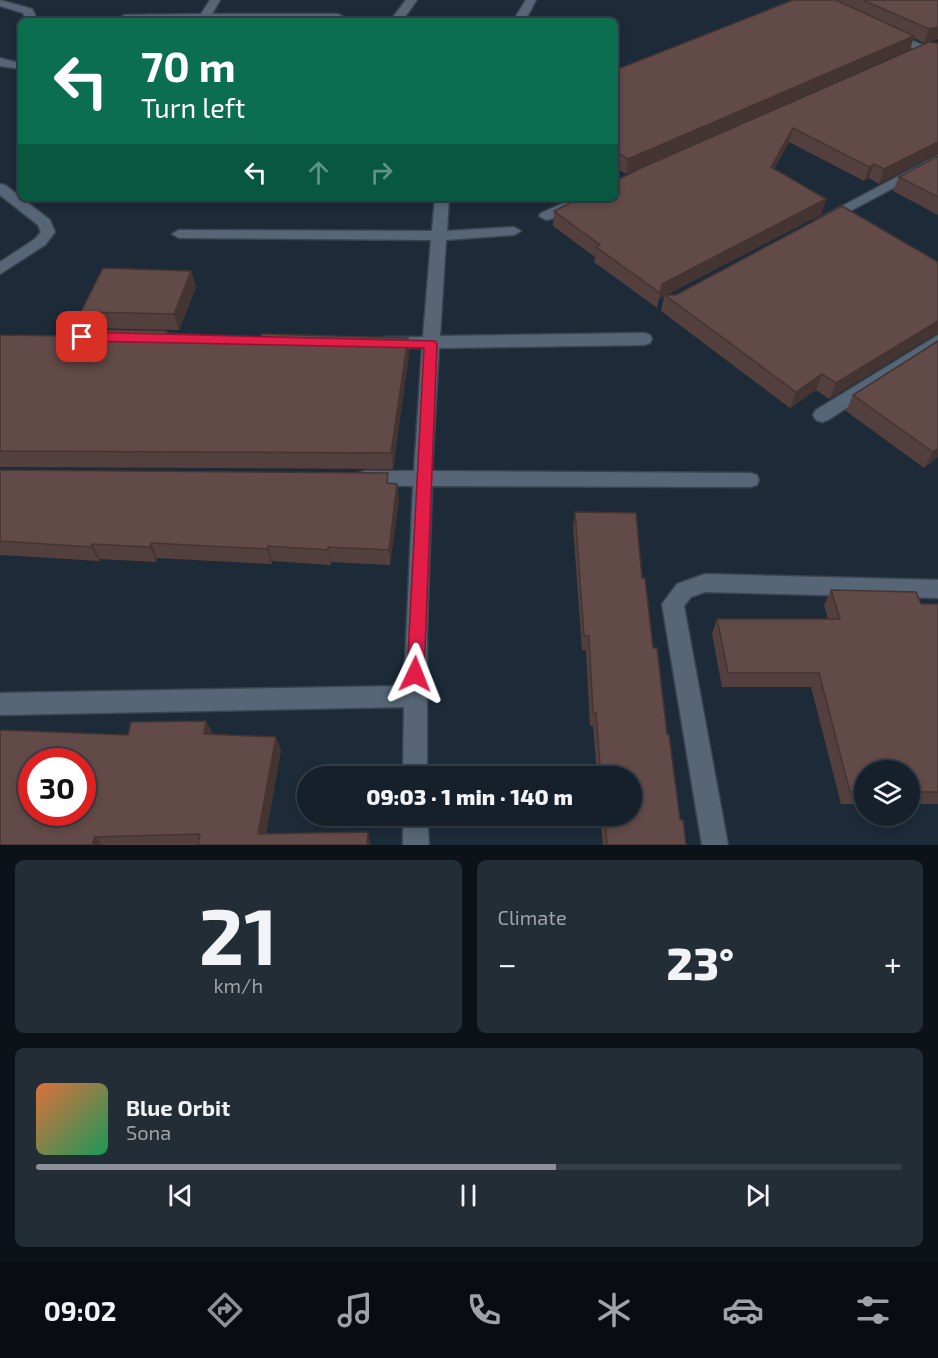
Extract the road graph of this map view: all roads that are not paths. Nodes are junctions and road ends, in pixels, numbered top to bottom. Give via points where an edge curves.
1 (215, 0) edge
2 (412, 0) edge
3 (531, 0) edge
4 (0, 3) edge
5 (339, 17) dead end
6 (31, 18) edge
7 (203, 18) edge
8 (293, 18) edge
9 (398, 18) edge
10 (521, 18) edge
11 (881, 30) edge
12 (938, 43) edge
13 (924, 50) junction
14 (938, 56) edge
15 (903, 59) edge
16 (0, 62) edge
17 (18, 66) edge
18 (938, 159) edge
19 (0, 188) edge
20 (442, 201) edge
21 (580, 201) edge
22 (546, 216) dead end
23 (812, 226) edge
24 (514, 231) dead end
25 (178, 234) dead end
26 (439, 236) junction
27 (0, 269) edge
28 (644, 339) dead end
29 (938, 341) edge
30 (371, 343) edge
31 (430, 344) junction
32 (822, 415) dead end
33 (342, 478) edge
34 (424, 478) junction
35 (750, 480) dead end
36 (938, 589) edge
37 (414, 696) junction
38 (0, 704) edge
39 (415, 766) edge
40 (415, 826) edge
41 (416, 845) edge
42 (715, 845) edge

1 - 7 street
2 - 9 street
3 - 10 street
4 - 6 street via 28,11
5 - 8 street
11 - 13 street
12 - 13 street
13 - 14 street
13 - 15 street
16 - 17 street
18 - 23 street
19 - 27 street via 45,223 48,232 40,242
20 - 26 street
21 - 22 street
24 - 26 street
25 - 26 street
26 - 31 street
28 - 31 street
29 - 32 street
30 - 31 street
31 - 34 street
33 - 34 street
34 - 35 street
34 - 37 street
36 - 42 street via 705,583 684,590 673,604
37 - 38 street
37 - 39 street
40 - 41 street

